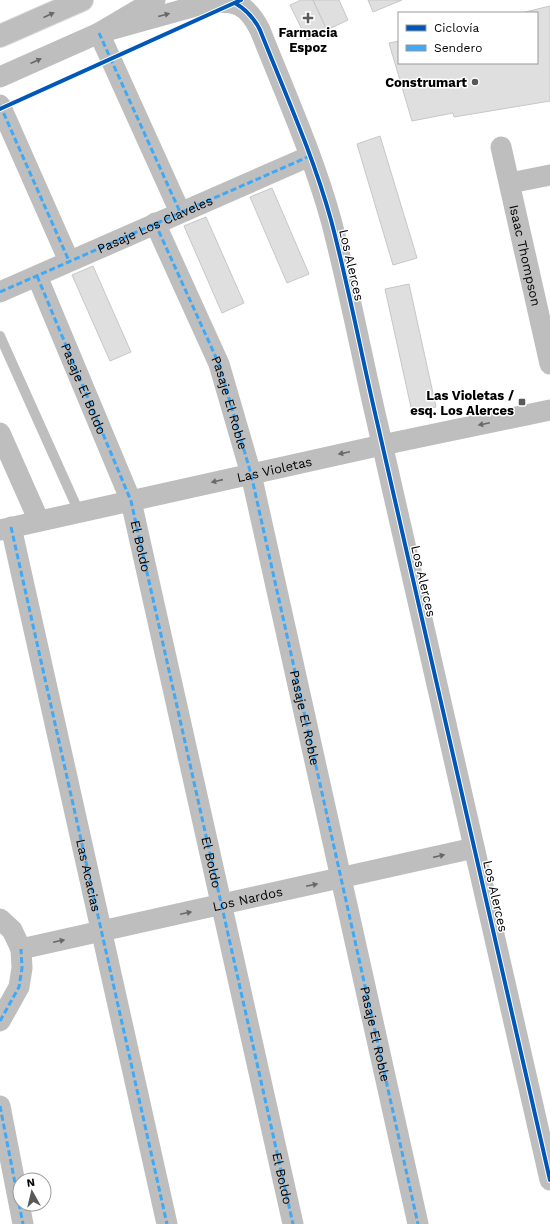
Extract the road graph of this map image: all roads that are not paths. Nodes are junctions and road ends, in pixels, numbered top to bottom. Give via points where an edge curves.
1 (82, 0) edge
2 (155, 0) edge
3 (99, 33) junction
4 (0, 36) edge
5 (0, 77) edge
6 (0, 105) edge
7 (501, 147) dead end
8 (310, 156) junction
9 (550, 175) edge
10 (510, 183) junction
11 (180, 212) junction
12 (155, 223) junction
13 (69, 262) junction
14 (37, 276) junction
15 (0, 292) edge
16 (0, 336) edge
17 (550, 364) edge
18 (550, 410) edge
19 (0, 433) edge
20 (382, 445) junction
21 (251, 474) junction
22 (131, 501) junction
23 (79, 512) junction
24 (39, 521) junction
25 (6, 528) edge
26 (474, 848) junction
27 (341, 878) junction
28 (222, 905) junction
29 (0, 919) edge
30 (101, 931) junction
31 (20, 949) junction
32 (0, 1022) edge
33 (0, 1106) edge
34 (550, 1180) edge
35 (23, 1224) edge
36 (167, 1224) edge
37 (293, 1224) edge
38 (418, 1224) edge

4 -> 1 main road
2 - 3 street
5 -> 3 street
3 -> 8 street, Los Alerces via 207,3 235,2 249,13 260,30
3 - 11 street
6 - 13 street
7 - 10 street, Isaac Thompson
8 - 11 street, Pasaje Los Claveles
8 - 20 street, Los Alerces via 331,220
9 - 10 street
10 - 17 street, Isaac Thompson
11 - 12 street, Pasaje Los Claveles
12 - 13 street, Pasaje Los Claveles
12 - 21 street, Pasaje El Roble via 219,364
13 - 14 street, Pasaje Los Claveles
14 - 15 street, Pasaje Los Claveles
14 - 22 street, Pasaje El Boldo
16 - 23 lane
18 -> 20 street, Las Violetas
19 - 24 street
20 -> 21 street, Las Violetas
20 - 26 street, Los Alerces
21 -> 22 street, Las Violetas
21 - 27 street, Pasaje El Roble
22 - 23 street, Las Violetas
22 - 28 street, El Boldo
23 - 24 street, Las Violetas
24 - 25 street, Las Violetas
25 - 30 street, Las Acacias
27 -> 26 street, Los Nardos
26 - 34 street, Los Alerces
28 -> 27 street, Los Nardos
27 - 38 street, Pasaje El Roble
30 -> 28 street, Los Nardos
28 - 37 street, El Boldo
29 - 31 street via 12,930
31 -> 30 street, Los Nardos
30 - 36 street, Las Acacias
31 - 32 street via 22,968 19,987
33 - 35 street

